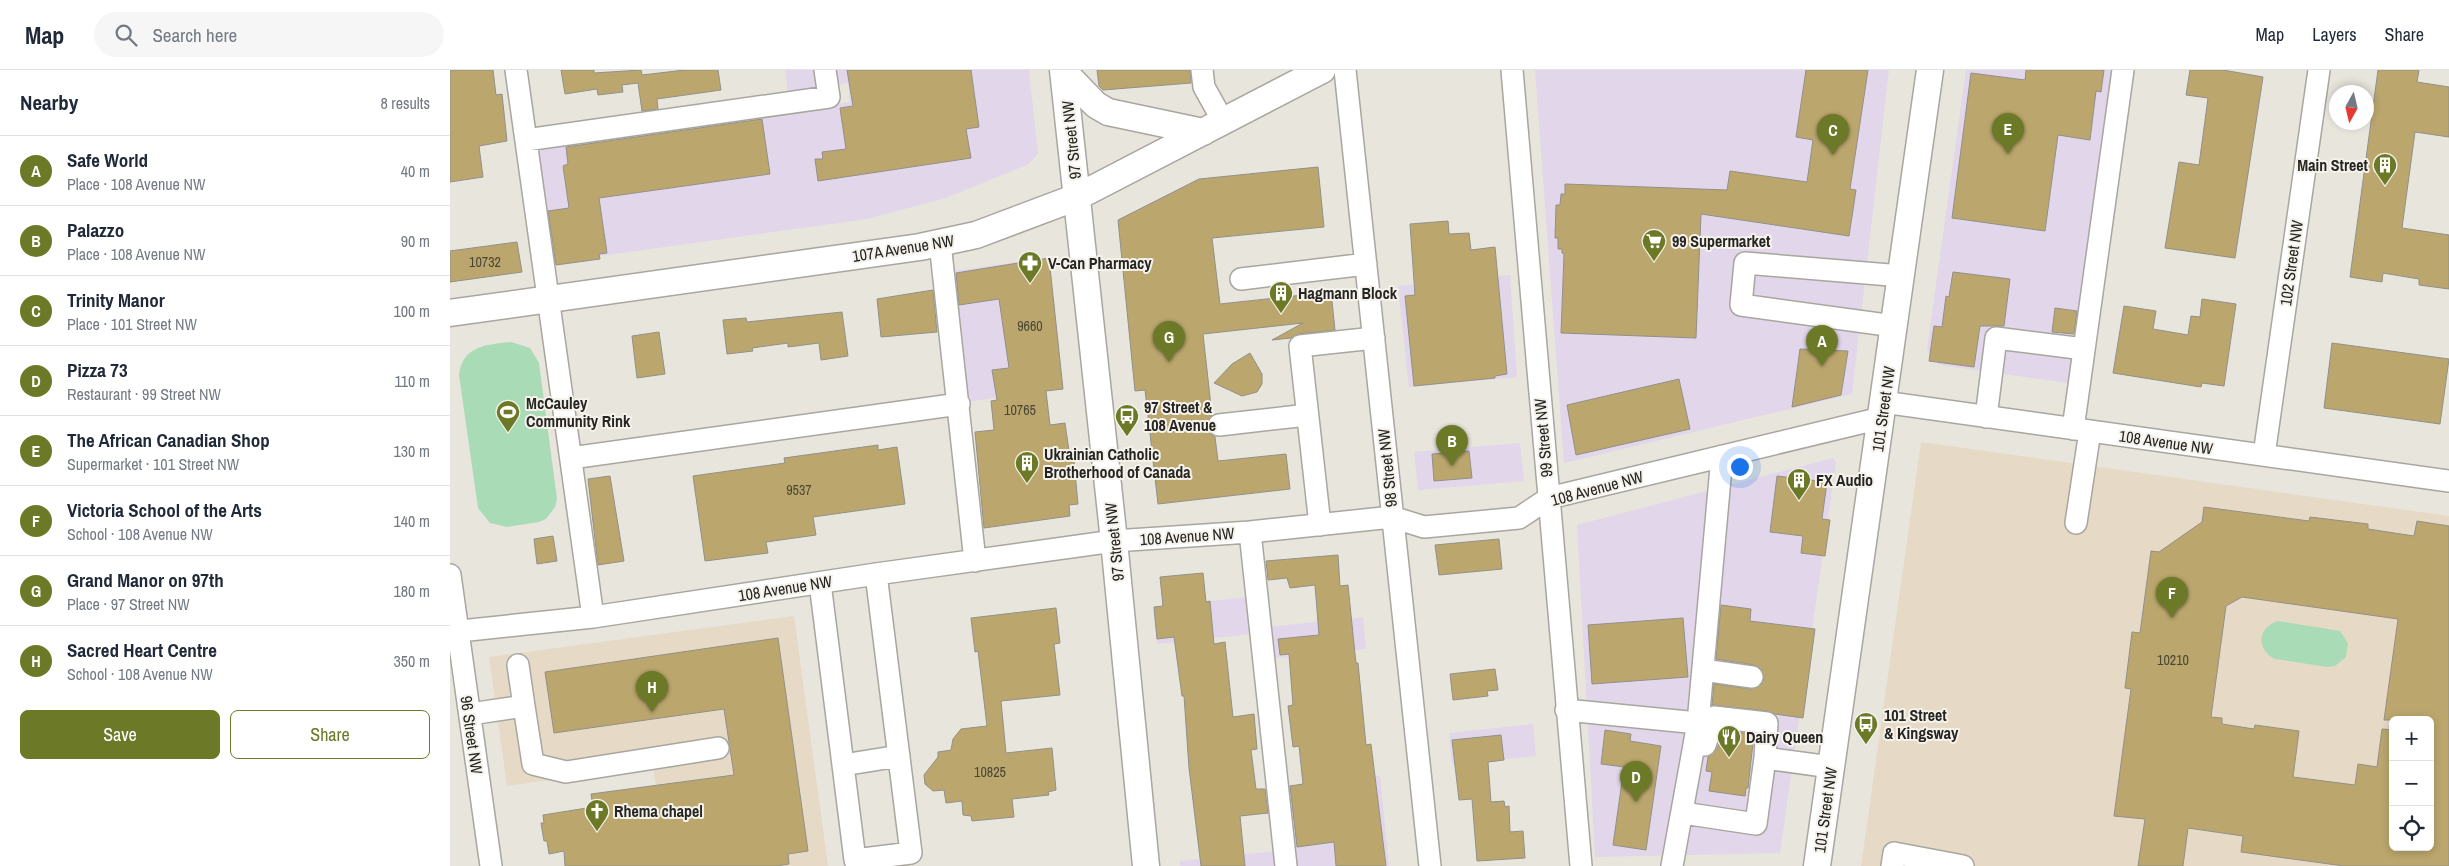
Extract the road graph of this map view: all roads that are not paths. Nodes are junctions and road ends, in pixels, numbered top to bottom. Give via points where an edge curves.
1 (516, 70) edge
2 (825, 70) edge
3 (1202, 70) edge
4 (1322, 70) edge
5 (1345, 70) edge
6 (1512, 70) edge
7 (1930, 70) edge
8 (2123, 70) edge
9 (2319, 70) edge
10 (1064, 71) edge
11 (1213, 127) junction
12 (526, 140) junction
13 (1077, 197) junction
14 (940, 243) junction
15 (1366, 264) junction
16 (1902, 276) junction
17 (1241, 279) dead end
18 (548, 299) junction
19 (450, 313) edge
20 (1894, 326) junction
21 (1374, 338) junction
22 (2084, 349) junction
23 (959, 404) junction
24 (1882, 410) junction
25 (1307, 415) junction
26 (1986, 417) junction
27 (1220, 425) dead end
28 (2081, 430) junction
29 (1722, 456) junction
30 (2264, 456) junction
31 (571, 458) junction
32 (2449, 481) edge
33 (1548, 498) junction
34 (1392, 517) junction
35 (2076, 523) dead end
36 (1320, 525) junction
37 (1250, 532) junction
38 (1114, 541) junction
39 (975, 561) junction
40 (876, 574) junction
41 (450, 575) edge
42 (820, 583) junction
43 (593, 617) junction
44 (454, 631) edge
45 (518, 665) dead end
46 (1704, 670) junction
47 (1752, 676) dead end
48 (524, 706) junction
49 (1566, 710) junction
50 (470, 714) junction
51 (1698, 723) junction
52 (718, 748) dead end
53 (899, 756) junction
54 (1765, 758) junction
55 (843, 765) junction
56 (1831, 767) junction
57 (1691, 771) junction
58 (1683, 813) junction
59 (1145, 855) edge
60 (491, 866) edge
61 (1127, 866) edge
62 (1286, 866) edge
63 (1430, 866) edge
64 (1581, 866) edge
65 (1672, 866) edge
66 (1817, 866) edge
67 (1892, 866) edge
68 (1963, 866) edge

1 - 12 street
2 - 12 street via 829,97
3 - 11 street
4 - 11 main road, 107A Avenue NW
5 - 15 street, 98 Street NW
6 - 33 street, 99 Street NW
7 - 16 main road, 101 Street NW
8 - 22 street
9 - 30 street, 102 Street NW
10 - 11 main road via 1096,105 1108,112
10 - 13 main road, 97 Street NW
11 - 13 main road, 107A Avenue NW
12 - 18 street
13 - 14 main road, 107A Avenue NW via 976,235
13 - 38 main road, 97 Street NW
14 - 18 main road, 107A Avenue NW
14 - 23 street
15 - 17 street
15 - 21 street, 98 Street NW
16 - 20 main road, 101 Street NW
16 - 20 street via 1745,262 1741,305
18 - 19 main road, 107A Avenue NW
18 - 31 street
20 - 24 main road, 101 Street NW
21 - 25 street via 1300,346
21 - 34 street, 98 Street NW
22 - 26 street via 1996,338
22 - 28 street
23 - 31 street
23 - 39 street
24 - 26 street, 108 Avenue NW
24 - 29 street, 108 Avenue NW
24 - 56 main road, 101 Street NW
25 - 27 street
25 - 36 street
26 - 28 street, 108 Avenue NW
28 - 30 street, 108 Avenue NW
28 - 35 street
29 - 33 street, 108 Avenue NW
29 - 46 street
30 - 32 street, 108 Avenue NW
31 - 43 street
33 - 34 street, 108 Avenue NW via 1519,518 1424,528
33 - 49 street, 99 Street NW
34 - 36 street, 108 Avenue NW
34 - 63 street, 98 Street NW
36 - 37 street, 108 Avenue NW
37 - 38 street, 108 Avenue NW
37 - 62 street
38 - 39 street, 108 Avenue NW
38 - 59 main road, 97 Street NW
39 - 40 street, 108 Avenue NW
40 - 42 street, 108 Avenue NW
40 - 53 street
41 - 44 street, 96 Street NW
42 - 43 street, 108 Avenue NW
42 - 55 street
43 - 44 street, 108 Avenue NW
44 - 50 street, 96 Street NW
45 - 48 street
46 - 47 street
46 - 51 street
48 - 50 street
48 - 52 street via 533,764 566,772
49 - 51 street
49 - 64 street, 99 Street NW
50 - 60 street, 96 Street NW
51 - 57 street
53 - 55 street
53 - 55 street via 911,853 855,860
54 - 56 street
54 - 57 street via 1767,723 1714,716 1700,761
54 - 58 street via 1756,824
56 - 66 main road, 101 Street NW
57 - 58 street
58 - 65 street
59 - 61 main road
67 - 68 street via 1894,853

